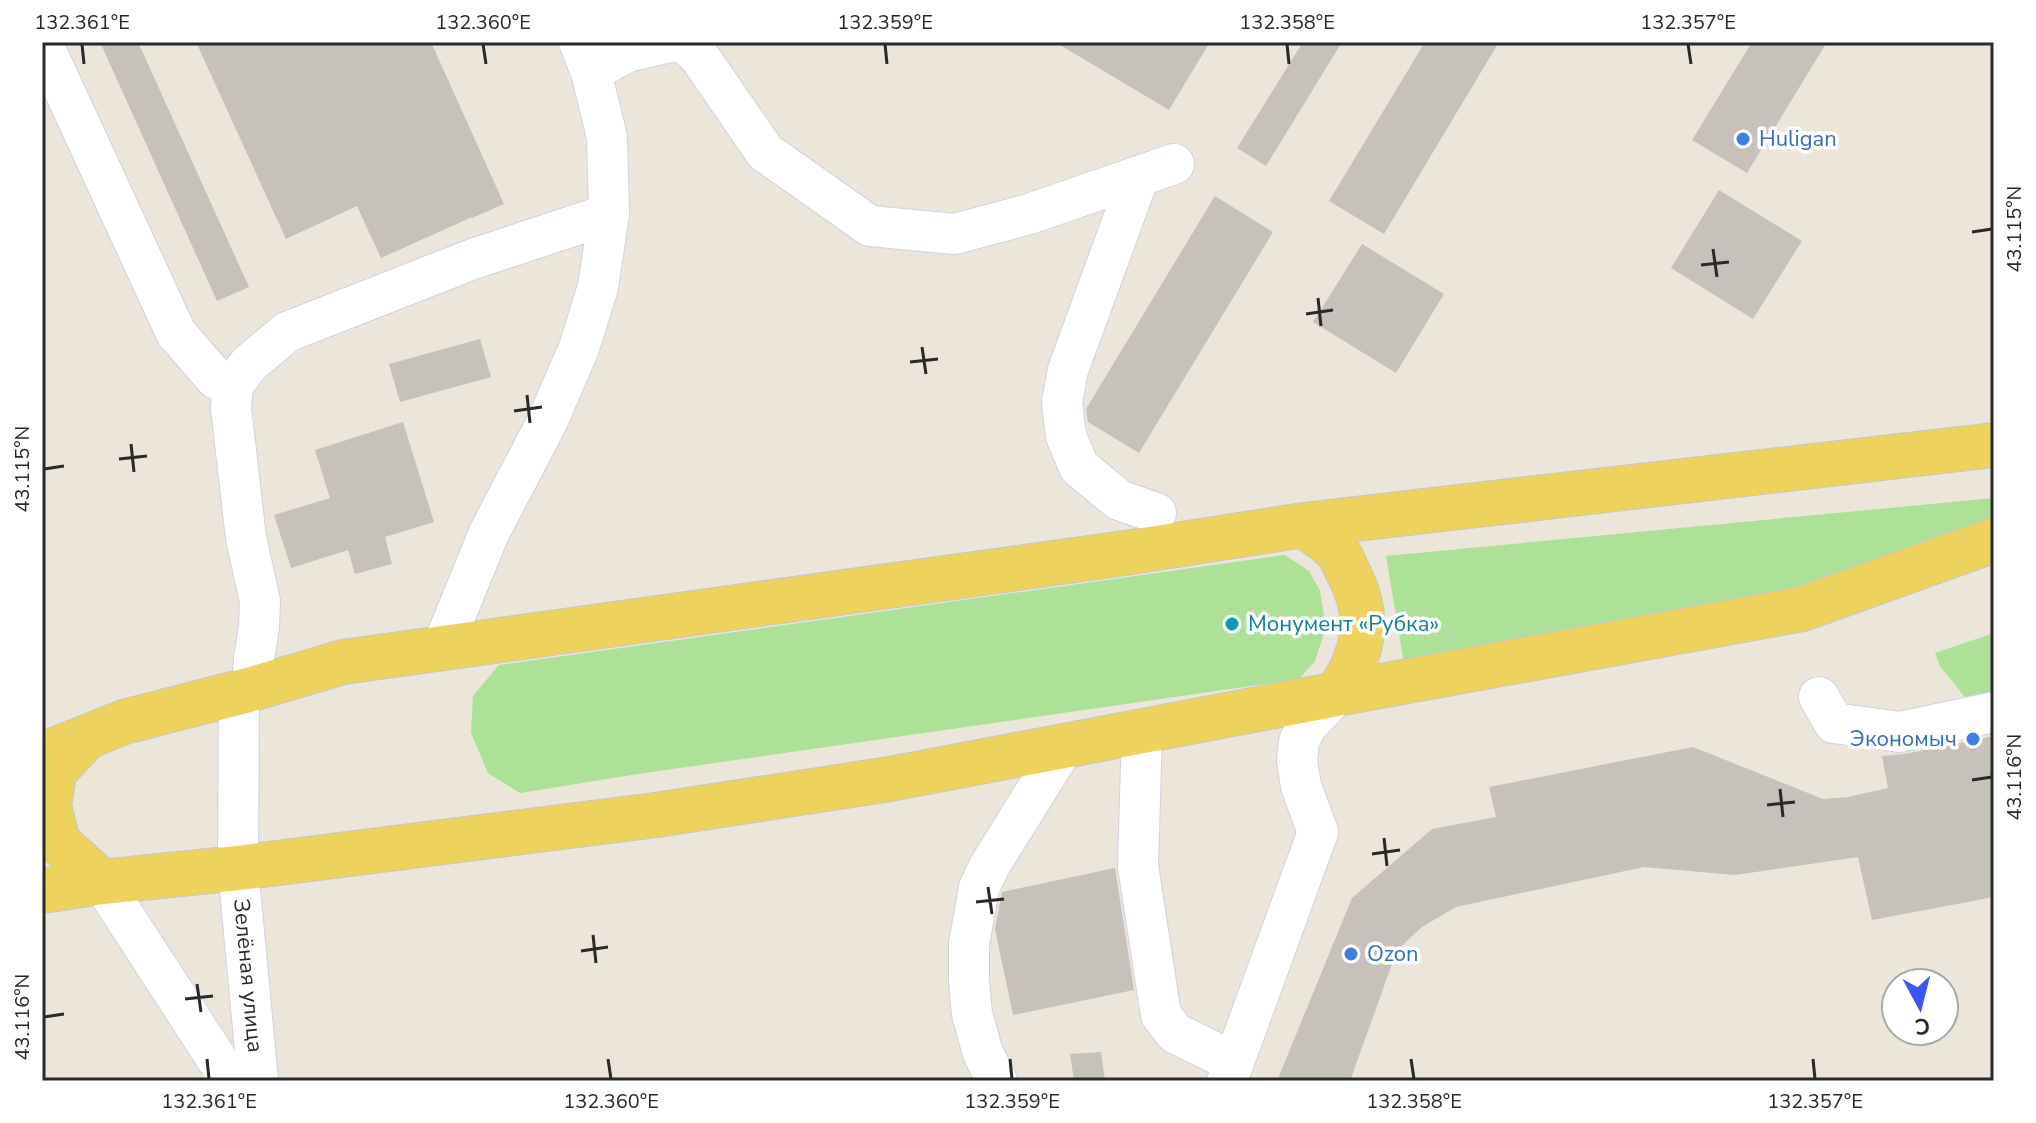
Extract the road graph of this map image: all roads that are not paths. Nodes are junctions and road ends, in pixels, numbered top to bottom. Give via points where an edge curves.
1 (42, 42) edge
2 (670, 42) edge
3 (683, 42) edge
4 (635, 47) edge
5 (585, 57) edge
6 (609, 214) junction
7 (233, 385) junction
8 (1994, 445) edge
9 (1156, 513) dead end
10 (1304, 525) junction
11 (1994, 540) edge
12 (442, 648) junction
13 (245, 690) junction
14 (1337, 694) junction
15 (1819, 697) dead end
16 (1994, 712) edge
17 (1142, 731) junction
18 (87, 737) junction
19 (1064, 746) junction
20 (43, 753) edge
21 (238, 868) junction
22 (102, 882) junction
23 (42, 891) edge
24 (1231, 1071) edge
25 (231, 1081) edge
26 (258, 1081) edge
27 (997, 1081) edge

1 - 7 street via 176,333 216,379
2 - 4 street
3 - 9 street via 699,56 765,152 870,226 955,234 1156,170 1068,370 1062,402 1066,436 1079,467 1119,500
4 - 5 street
5 - 6 street via 607,137
6 - 7 street via 473,259 287,332
6 - 12 street via 598,287 579,348 547,422 483,520
7 - 13 street, Зелёная улица via 246,538 260,601
8 - 10 main road
10 - 12 main road
10 - 14 main road via 1339,553 1359,595 1361,643
11 - 14 main road via 1802,609
12 - 13 main road via 343,662
13 - 18 main road
13 - 21 street, Зелёная улица
14 - 17 main road
14 - 24 street via 1306,726 1299,742 1301,786 1318,832
15 - 16 street via 1834,723 1900,732
17 - 19 main road
17 - 24 street via 1138,866 1161,1015 1175,1033
18 - 20 main road
18 - 22 main road via 54,772 49,806 58,842
19 - 21 main road via 656,815
19 - 27 street via 979,888 969,944 972,1014
21 - 22 main road
21 - 26 street, Зелёная улица
22 - 23 main road
22 - 25 street

